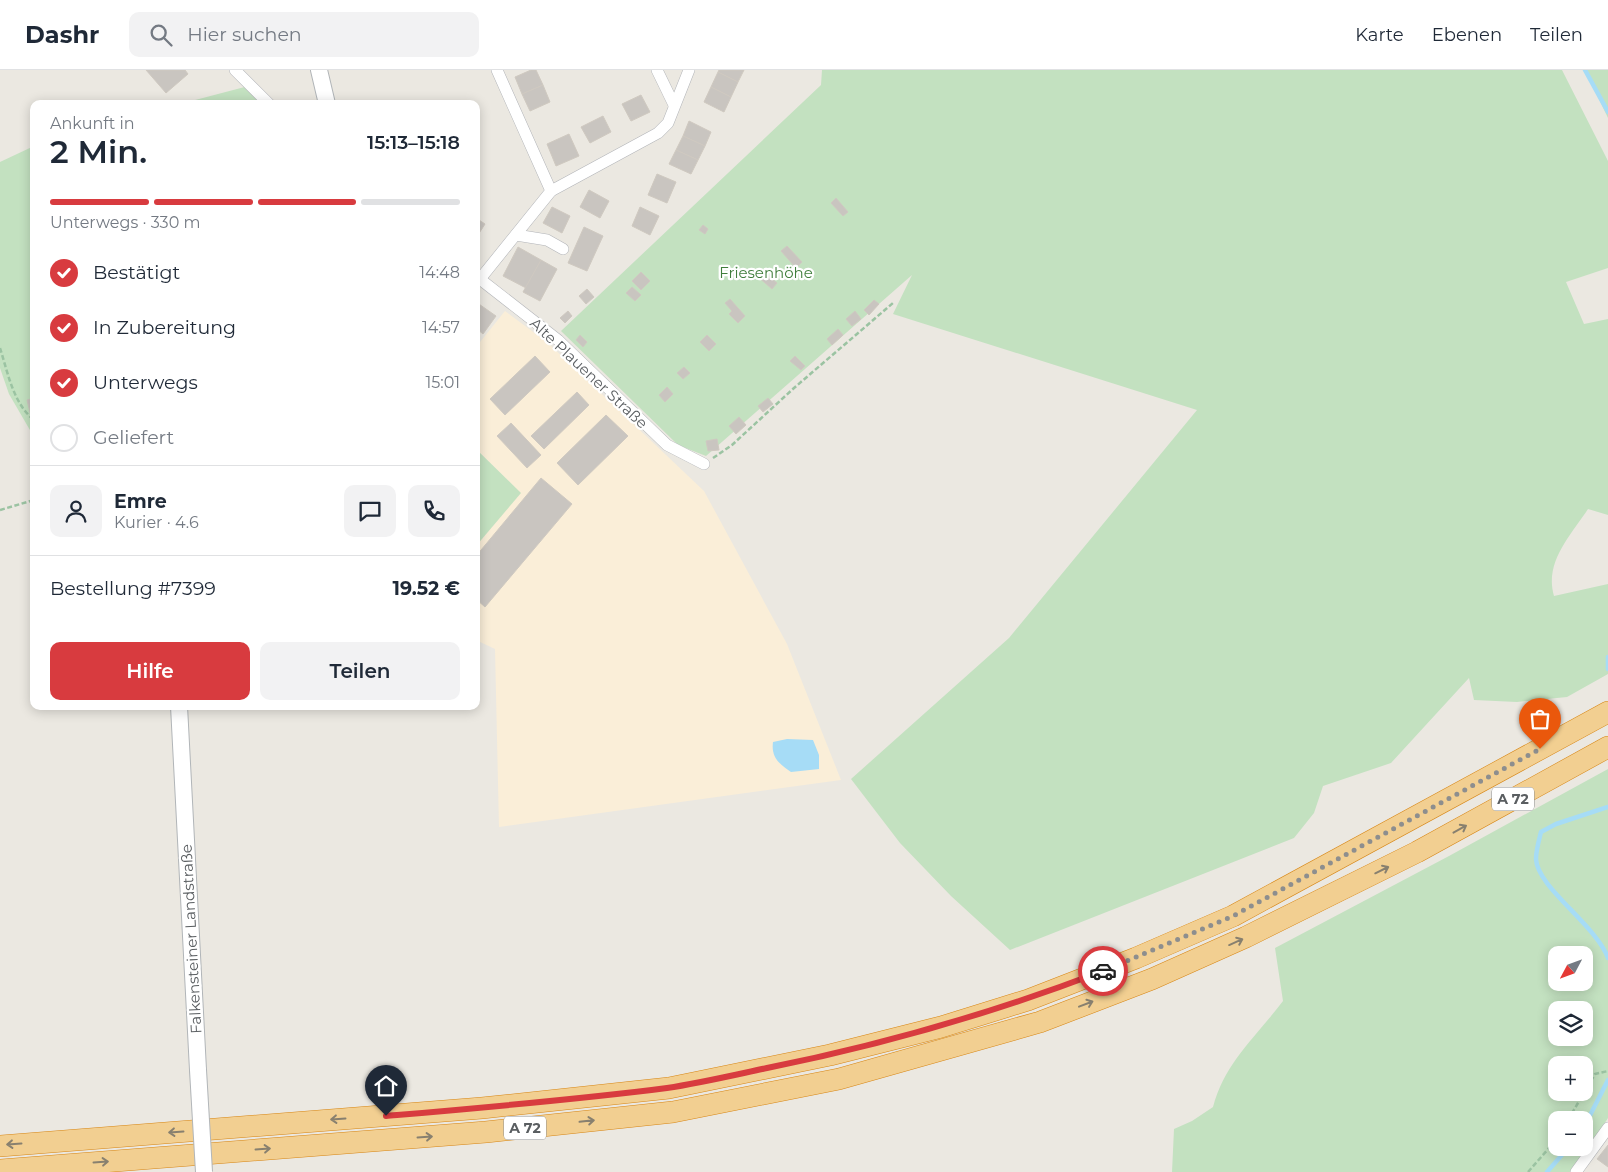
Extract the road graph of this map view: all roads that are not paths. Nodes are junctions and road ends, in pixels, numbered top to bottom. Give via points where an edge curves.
1 (235, 70) edge
2 (319, 70) edge
3 (497, 70) edge
4 (657, 70) edge
5 (689, 70) edge
6 (264, 100) edge
7 (326, 100) edge
8 (674, 105) junction
9 (551, 191) junction
10 (516, 235) junction
11 (563, 249) dead end
12 (480, 275) edge
13 (480, 279) edge
14 (704, 464) road end
15 (179, 710) edge
16 (1608, 712) edge
17 (1608, 746) edge
18 (1608, 1128) edge
19 (0, 1146) edge
20 (0, 1170) edge
21 (204, 1172) edge
22 (1576, 1172) edge

1 - 6 street
2 - 7 main road
3 - 9 street
4 - 8 street
5 - 8 street
8 - 9 street via 668,123 658,133
9 - 10 street
10 - 11 street via 548,240
10 - 12 street
13 - 14 street, Alte Plauener Straße via 558,340 666,445
15 - 21 main road, Falkensteiner Landstraße, bridge
16 -> 19 highway, A 72 via 1233,916 1019,1003 941,1027 830,1055 669,1088 482,1108
20 -> 17 highway, A 72 via 486,1132 673,1112 839,1079 1040,1022 1152,979 1246,937 1418,852
18 - 22 street

